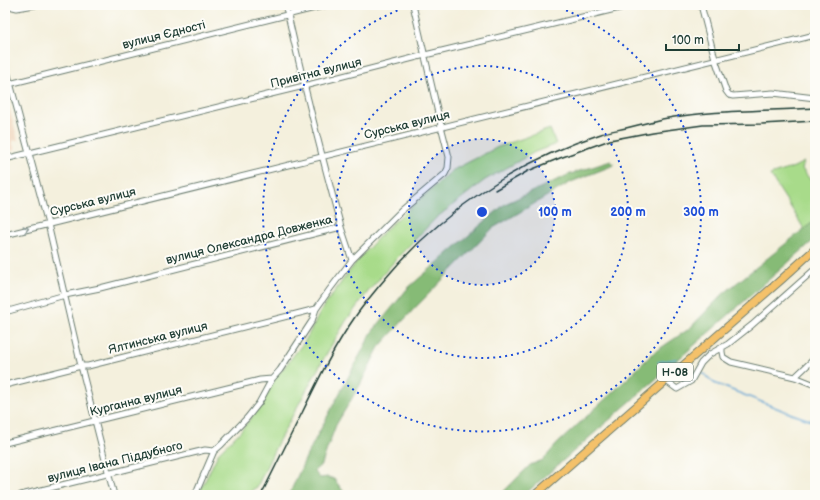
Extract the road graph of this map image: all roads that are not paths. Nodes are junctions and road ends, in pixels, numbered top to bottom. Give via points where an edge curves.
1 (5, 5) edge
2 (35, 5) edge
3 (285, 5) edge
4 (327, 5) edge
5 (414, 5) edge
6 (632, 5) edge
7 (701, 5) edge
8 (288, 15) junction
9 (815, 35) edge
10 (425, 55) junction
11 (715, 59) junction
12 (5, 64) edge
13 (8, 84) edge
14 (304, 86) junction
15 (815, 98) edge
16 (441, 126) junction
17 (29, 154) junction
18 (322, 157) junction
19 (5, 160) edge
20 (48, 224) junction
21 (341, 228) junction
22 (5, 235) edge
23 (815, 249) edge
24 (352, 260) junction
25 (815, 269) edge
26 (65, 295) junction
27 (316, 309) junction
28 (5, 312) edge
29 (722, 347) junction
30 (815, 358) edge
31 (81, 366) junction
32 (795, 377) junction
33 (272, 379) junction
34 (665, 380) junction
35 (5, 385) edge
36 (815, 385) edge
37 (96, 421) junction
38 (5, 443) edge
39 (214, 451) junction
40 (109, 473) junction
41 (21, 495) edge
42 (114, 495) edge
43 (195, 495) edge
44 (535, 495) edge

1 - 2 street via 17,8
3 - 8 street
4 - 8 street, вулиця Єдності
5 - 10 street
6 - 10 street, Привітна вулиця
7 - 11 street
8 - 13 street, вулиця Єдності
8 - 14 street
9 - 11 street, Сурська вулиця
10 - 14 street, Привітна вулиця
10 - 16 street
11 - 15 street via 729,95 773,94
11 - 16 street, Сурська вулиця
12 - 13 street
13 - 17 street
14 - 17 street, Привітна вулиця
14 - 18 street
16 - 18 street, Сурська вулиця
16 - 24 street via 449,157 445,174 401,211
17 - 19 street, Привітна вулиця
17 - 20 street
18 - 20 street, Сурська вулиця
18 - 21 street
22 -> 20 street, Сурська вулиця
20 - 26 street
21 - 24 street, вулиця Олександра Довженка
21 - 26 street, вулиця Олександра Довженка
23 - 34 main road, Н-08
24 - 27 street
25 - 29 street via 752,325
26 - 28 street, вулиця Олександра Довженка
26 - 31 street
27 - 31 street, Ялтинська вулиця
27 - 33 street via 301,339
29 - 32 street via 723,357 731,362
29 - 34 street via 701,363 687,384 677,389
30 - 32 street
31 - 35 street, Ялтинська вулиця
31 - 37 street
32 - 36 street
33 - 37 street, Курганна вулиця
33 - 39 street via 259,403 247,418
34 - 44 main road, Н-08
37 - 38 street, Курганна вулиця
37 - 40 street
39 - 40 street, вулиця Івана Піддубного via 205,450
39 - 43 street
40 - 41 street, вулиця Івана Піддубного
40 - 42 street

